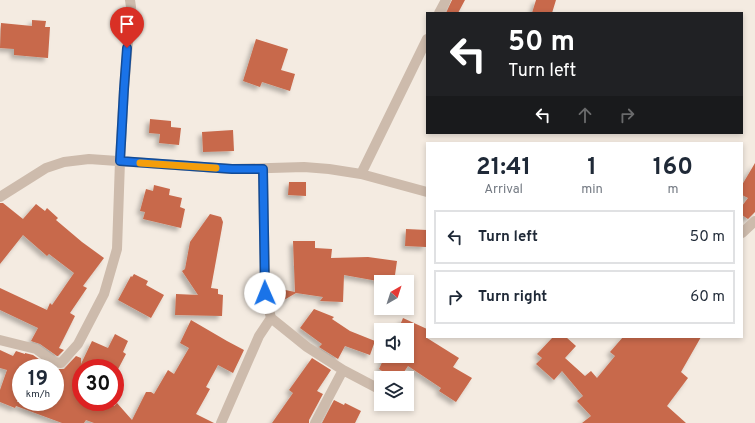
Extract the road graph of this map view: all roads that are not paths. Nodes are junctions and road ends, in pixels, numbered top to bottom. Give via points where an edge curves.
1 (130, 0) edge
2 (446, 0) edge
3 (440, 12) edge
4 (426, 41) edge
5 (120, 161) junction
6 (263, 169) junction
7 (361, 174) junction
8 (426, 192) edge
9 (0, 197) edge
10 (755, 221) edge
11 (743, 232) edge
12 (271, 318) junction
13 (0, 340) edge
14 (343, 370) junction
15 (374, 386) edge
16 (221, 423) edge
17 (315, 423) edge

1 - 5 street
2 - 3 street
4 - 7 street
5 - 6 street
5 - 9 street via 89,158 64,162 46,168
5 - 13 street via 117,249 104,294 78,344 61,363 54,362 36,349
6 - 7 street via 329,169
6 - 12 street via 265,293
7 - 8 street
10 - 11 street
12 - 14 street via 307,347
12 - 16 street via 258,336
14 - 15 street
14 - 17 street

